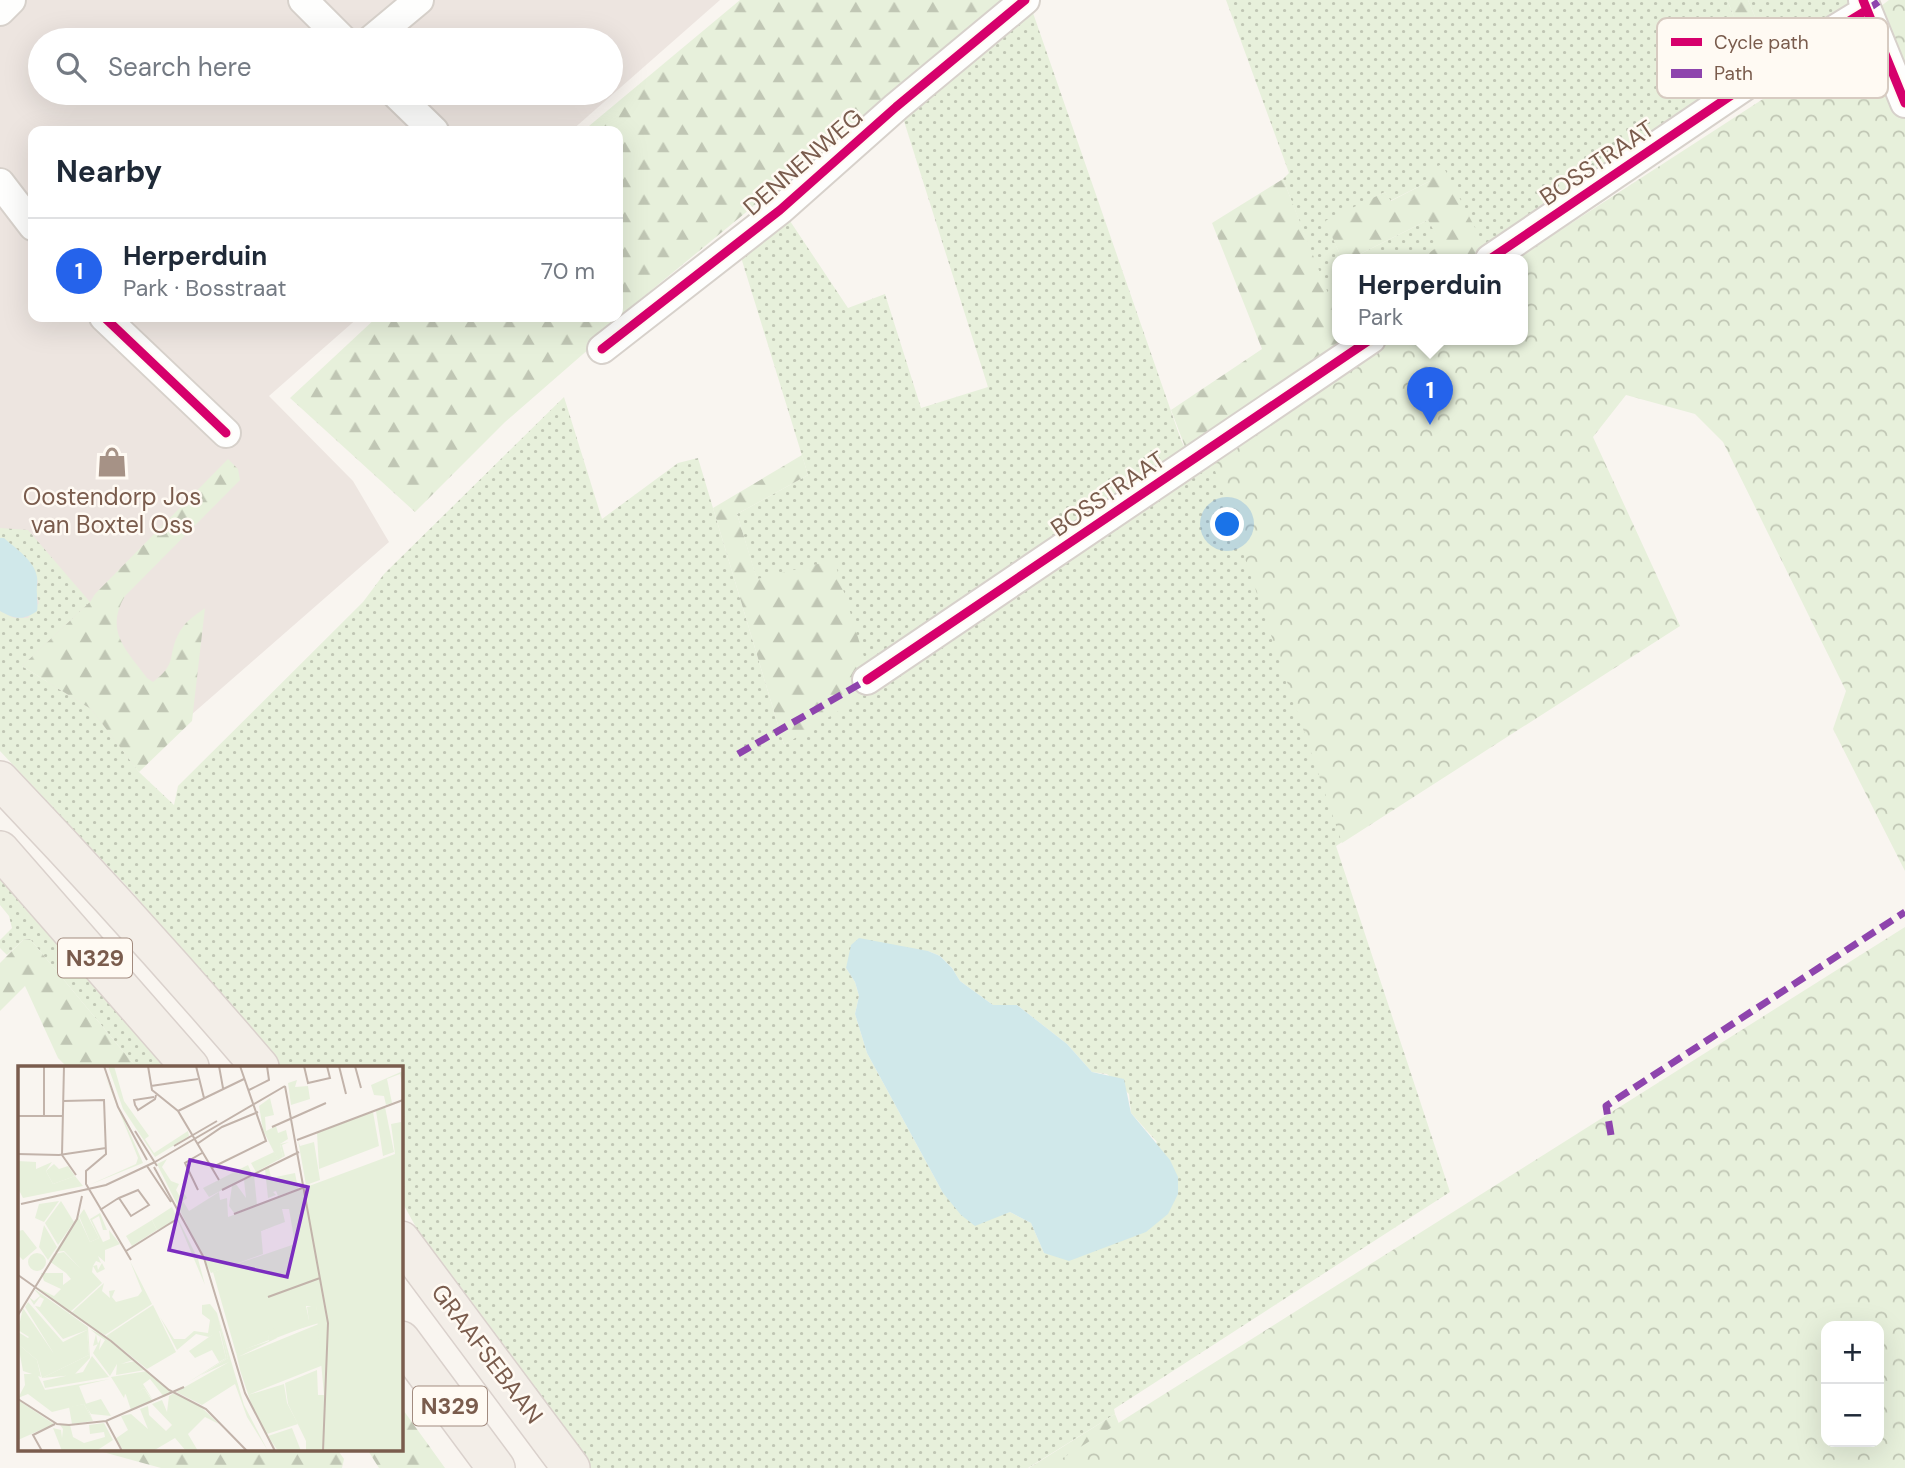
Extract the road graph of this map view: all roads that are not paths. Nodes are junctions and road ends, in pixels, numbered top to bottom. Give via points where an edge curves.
1 (11, 0) edge
2 (303, 0) edge
3 (419, 0) edge
4 (1025, 0) edge
5 (1865, 5) edge
6 (0, 11) edge
7 (1846, 18) edge
8 (331, 28) edge
9 (385, 28) edge
10 (1888, 61) edge
11 (1727, 98) edge
12 (1905, 103) edge
13 (407, 105) edge
14 (428, 126) edge
15 (0, 183) edge
16 (28, 219) edge
17 (1497, 254) edge
18 (109, 322) edge
19 (1362, 345) edge
20 (602, 349) dead end
21 (226, 433) dead end
22 (867, 680) dead end
23 (0, 780) edge
24 (0, 850) edge
25 (189, 1066) edge
26 (259, 1066) edge
27 (402, 1241) edge
28 (402, 1341) edge
29 (496, 1468) edge
30 (571, 1468) edge

1 - 6 street
2 - 8 street
3 - 9 street
4 - 20 street, DENNENWEG via 780,210
5 - 7 street, BOSSTRAAT
10 - 12 street
11 - 17 street, BOSSTRAAT
13 - 14 street
15 - 16 street
18 - 21 street
19 - 22 street, BOSSTRAAT
23 - 26 main road, N329 via 103,888
24 - 25 main road, N329
27 - 30 main road, GRAAFSEBAAN / N329
28 - 29 main road, N329

